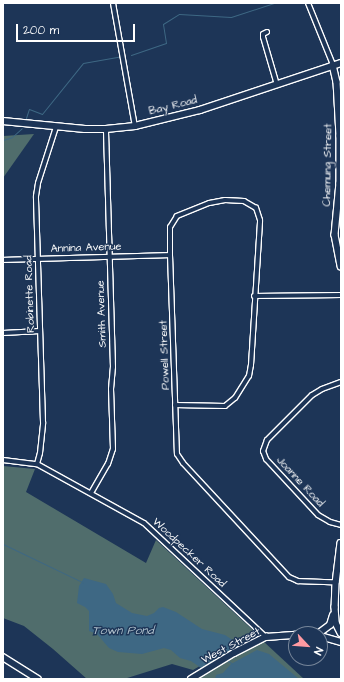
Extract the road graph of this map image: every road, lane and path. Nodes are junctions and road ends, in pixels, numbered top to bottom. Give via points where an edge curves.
1 (113, 3) edge
2 (308, 3) edge
3 (267, 32) dead end
4 (341, 62) edge
5 (332, 66) junction
6 (276, 85) junction
7 (3, 122) edge
8 (135, 126) junction
9 (56, 127) junction
10 (106, 130) junction
11 (341, 149) edge
12 (170, 254) junction
13 (110, 256) junction
14 (37, 258) junction
15 (3, 260) edge
16 (341, 266) edge
17 (341, 295) edge
18 (254, 296) junction
19 (40, 331) junction
20 (3, 332) edge
21 (341, 382) edge
22 (175, 406) junction
23 (3, 460) edge
24 (37, 464) junction
25 (92, 493) junction
26 (341, 525) edge
27 (341, 543) edge
28 (336, 582) junction
29 (335, 607) junction
30 (328, 627) edge
31 (341, 633) edge
32 (288, 636) edge
33 (266, 638) junction
34 (328, 638) edge
35 (341, 642) edge
36 (3, 657) edge
37 (38, 679) edge
38 (190, 679) edge

1 - 8 street
2 - 5 street
3 - 6 street via 263,34 263,38
4 - 5 street, Bay Road
5 - 6 street, Bay Road
5 - 11 street, Chemung Street via 337,82
6 - 8 street, Bay Road via 200,110
7 - 9 street, Bay Road
8 - 10 street, Bay Road
9 - 10 street, Bay Road
9 - 14 street, Robinette Road via 37,189
10 - 13 street, Smith Avenue
11 - 16 street, Chemung Street via 336,236
12 - 13 street, Annina Avenue
12 - 18 street, Powell Street via 170,227 177,216 215,201 248,203 256,208 259,215
12 - 22 street, Powell Street
13 - 14 street, Annina Avenue
13 - 25 street, Smith Avenue via 113,449
14 - 15 street, Annina Avenue
14 - 19 street, Robinette Road
17 - 18 street
18 - 22 street, Powell Street via 250,371 235,398 222,407
19 - 20 street
19 - 24 street, Robinette Road via 43,422
21 - 26 street, Joanne Road via 312,395 266,440 263,451 266,459 318,515
22 - 28 street, Powell Street via 176,452 182,463 289,577 298,581
23 - 24 street, Woodpecker Road
24 - 25 street, Woodpecker Road
25 - 33 street, Woodpecker Road via 148,526
27 - 28 street
28 - 29 street
29 - 30 street
29 - 31 street via 335,619
32 - 33 street, West Street
33 - 38 street, West Street
34 - 35 street
36 - 37 street

